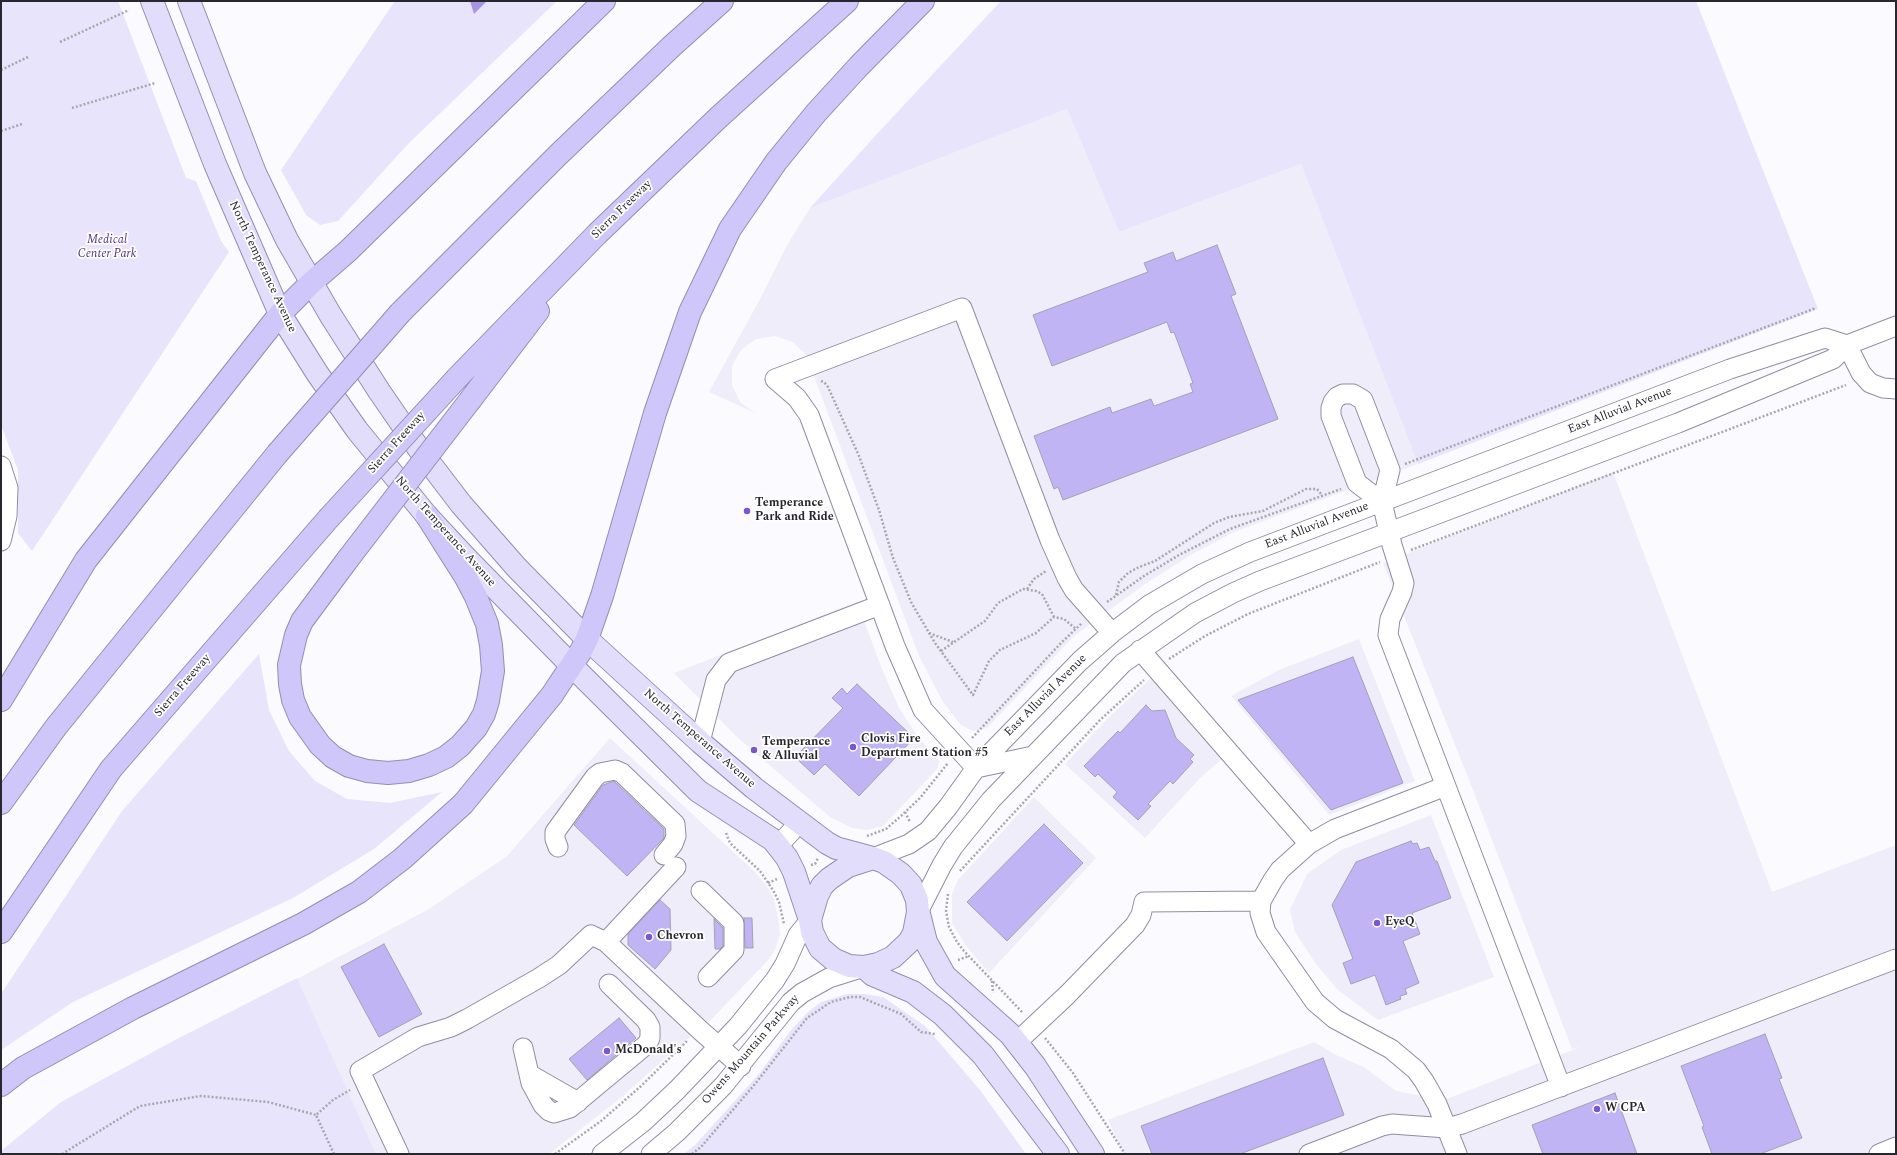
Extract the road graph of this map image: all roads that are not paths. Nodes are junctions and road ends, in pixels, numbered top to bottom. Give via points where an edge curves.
1 (152, 1) edge
2 (189, 1) edge
3 (604, 1) edge
4 (722, 1) edge
5 (847, 1) edge
6 (923, 1) edge
7 (596, 234) junction
8 (311, 283) junction
9 (280, 314) junction
10 (1896, 326) edge
11 (1848, 345) junction
12 (1896, 389) edge
13 (1, 466) edge
14 (1382, 502) junction
15 (427, 516) junction
16 (1389, 531) junction
17 (1, 541) edge
18 (880, 604) junction
19 (1112, 633) junction
20 (587, 639) junction
21 (1140, 650) junction
22 (572, 666) junction
23 (1, 700) edge
24 (700, 742) junction
25 (1033, 756) junction
26 (976, 768) junction
27 (1446, 786) junction
28 (1, 803) edge
29 (799, 823) junction
30 (1309, 844) junction
31 (778, 846) junction
32 (558, 847) dead end
33 (873, 858) junction
34 (701, 891) dead end
35 (1260, 901) junction
36 (918, 912) junction
37 (810, 920) junction
38 (1, 932) edge
39 (606, 942) junction
40 (1896, 959) edge
41 (864, 968) junction
42 (708, 977) dead end
43 (609, 984) dead end
44 (1017, 1042) junction
45 (523, 1048) dead end
46 (719, 1048) junction
47 (741, 1066) junction
48 (1, 1085) edge
49 (1560, 1087) junction
50 (1447, 1128) junction
51 (1896, 1147) edge
52 (399, 1154) edge
53 (602, 1154) edge
54 (651, 1154) edge
55 (1058, 1154) edge
56 (1093, 1154) edge
57 (1309, 1154) edge
58 (1457, 1154) edge
59 (1878, 1154) edge

1 - 9 main road, North Temperance Avenue via 215,164
2 - 8 main road, North Temperance Avenue via 255,173
3 - 8 highway via 348,251
4 - 28 highway, bridge via 558,155 400,313 278,454 56,727
5 - 7 highway, Sierra Freeway
6 - 20 highway via 816,113 776,162 730,229 690,312 655,413 600,603
7 - 15 highway, bridge via 348,559 302,621 296,635 289,665 290,684 296,706 309,731 333,757 349,766 367,771 409,771 446,757 476,728 488,701 493,671 487,624 476,597
7 - 38 highway, Sierra Freeway, bridge via 457,378 328,519 111,769
8 - 9 highway
8 - 20 main road, North Temperance Avenue via 379,391 460,504 517,568
9 - 15 main road, North Temperance Avenue via 316,373 357,430
9 - 23 highway via 86,560
10 - 11 street
11 - 12 street via 1861,373 1870,383
11 - 14 street, East Alluvial Avenue via 1825,338 1730,369
11 - 16 street via 1833,359 1678,423
13 - 17 street via 8,488 8,516
14 - 14 street via 1390,470 1363,400 1353,394 1343,394 1333,402 1331,416 1357,482
14 - 16 street
14 - 19 street, East Alluvial Avenue via 1250,552 1202,574 1149,605
15 - 22 main road, North Temperance Avenue
16 - 21 street via 1233,592 1195,613
16 - 27 street via 1404,586 1390,619 1388,635
18 - 19 street via 808,415 797,398 775,378 962,308 1061,565 1074,590
18 - 24 street via 729,663 716,680
18 - 26 street via 897,653 923,710
19 - 26 street, East Alluvial Avenue via 1060,680
20 - 22 highway
20 - 24 main road, North Temperance Avenue
21 - 25 street via 1110,676
21 - 30 street
22 - 31 main road, North Temperance Avenue via 698,791
22 - 48 highway via 552,695 463,804 402,859 359,892 303,924 133,1008 23,1068
24 - 29 main road, North Temperance Avenue
25 - 26 street
25 - 36 street via 991,800 953,847
26 - 33 street, East Alluvial Avenue via 928,831 909,844
27 - 30 street via 1335,829
27 - 49 street
29 - 31 street
29 - 33 main road, North Temperance Avenue via 836,848
30 - 35 street via 1280,870
31 - 37 main road, North Temperance Avenue via 794,872
32 - 39 street via 555,832 595,777 600,773 615,770 622,773 675,824 676,836 670,861
33 - 36 main road via 895,869 906,879 914,891
33 - 37 main road via 848,866 829,879 817,896
34 - 42 street via 734,923 734,950
35 - 44 street via 1144,902 1135,925
35 - 50 street via 1260,913 1266,932 1315,1002 1335,1019 1391,1049 1416,1070 1431,1092
36 - 41 main road via 914,933 902,950 886,960
36 - 44 main road via 926,942 945,976
37 - 41 main road via 816,941 826,954 849,966
37 - 46 street via 798,935 775,980
39 - 46 street
39 - 52 street via 591,935 559,965 539,978 451,1027 418,1037 360,1071
40 - 49 street
41 - 47 street, Owens Mountain Parkway via 830,978 802,993
41 - 55 main road via 913,992 948,1019 983,1055
43 - 45 street via 646,1020 650,1026 650,1038 647,1044 570,1108 562,1112 549,1111 535,1092
44 - 56 main road
46 - 47 street
46 - 53 street via 643,1122
47 - 54 street, Owens Mountain Parkway via 700,1109
49 - 50 street
50 - 57 street via 1392,1124
50 - 58 street
51 - 59 street

